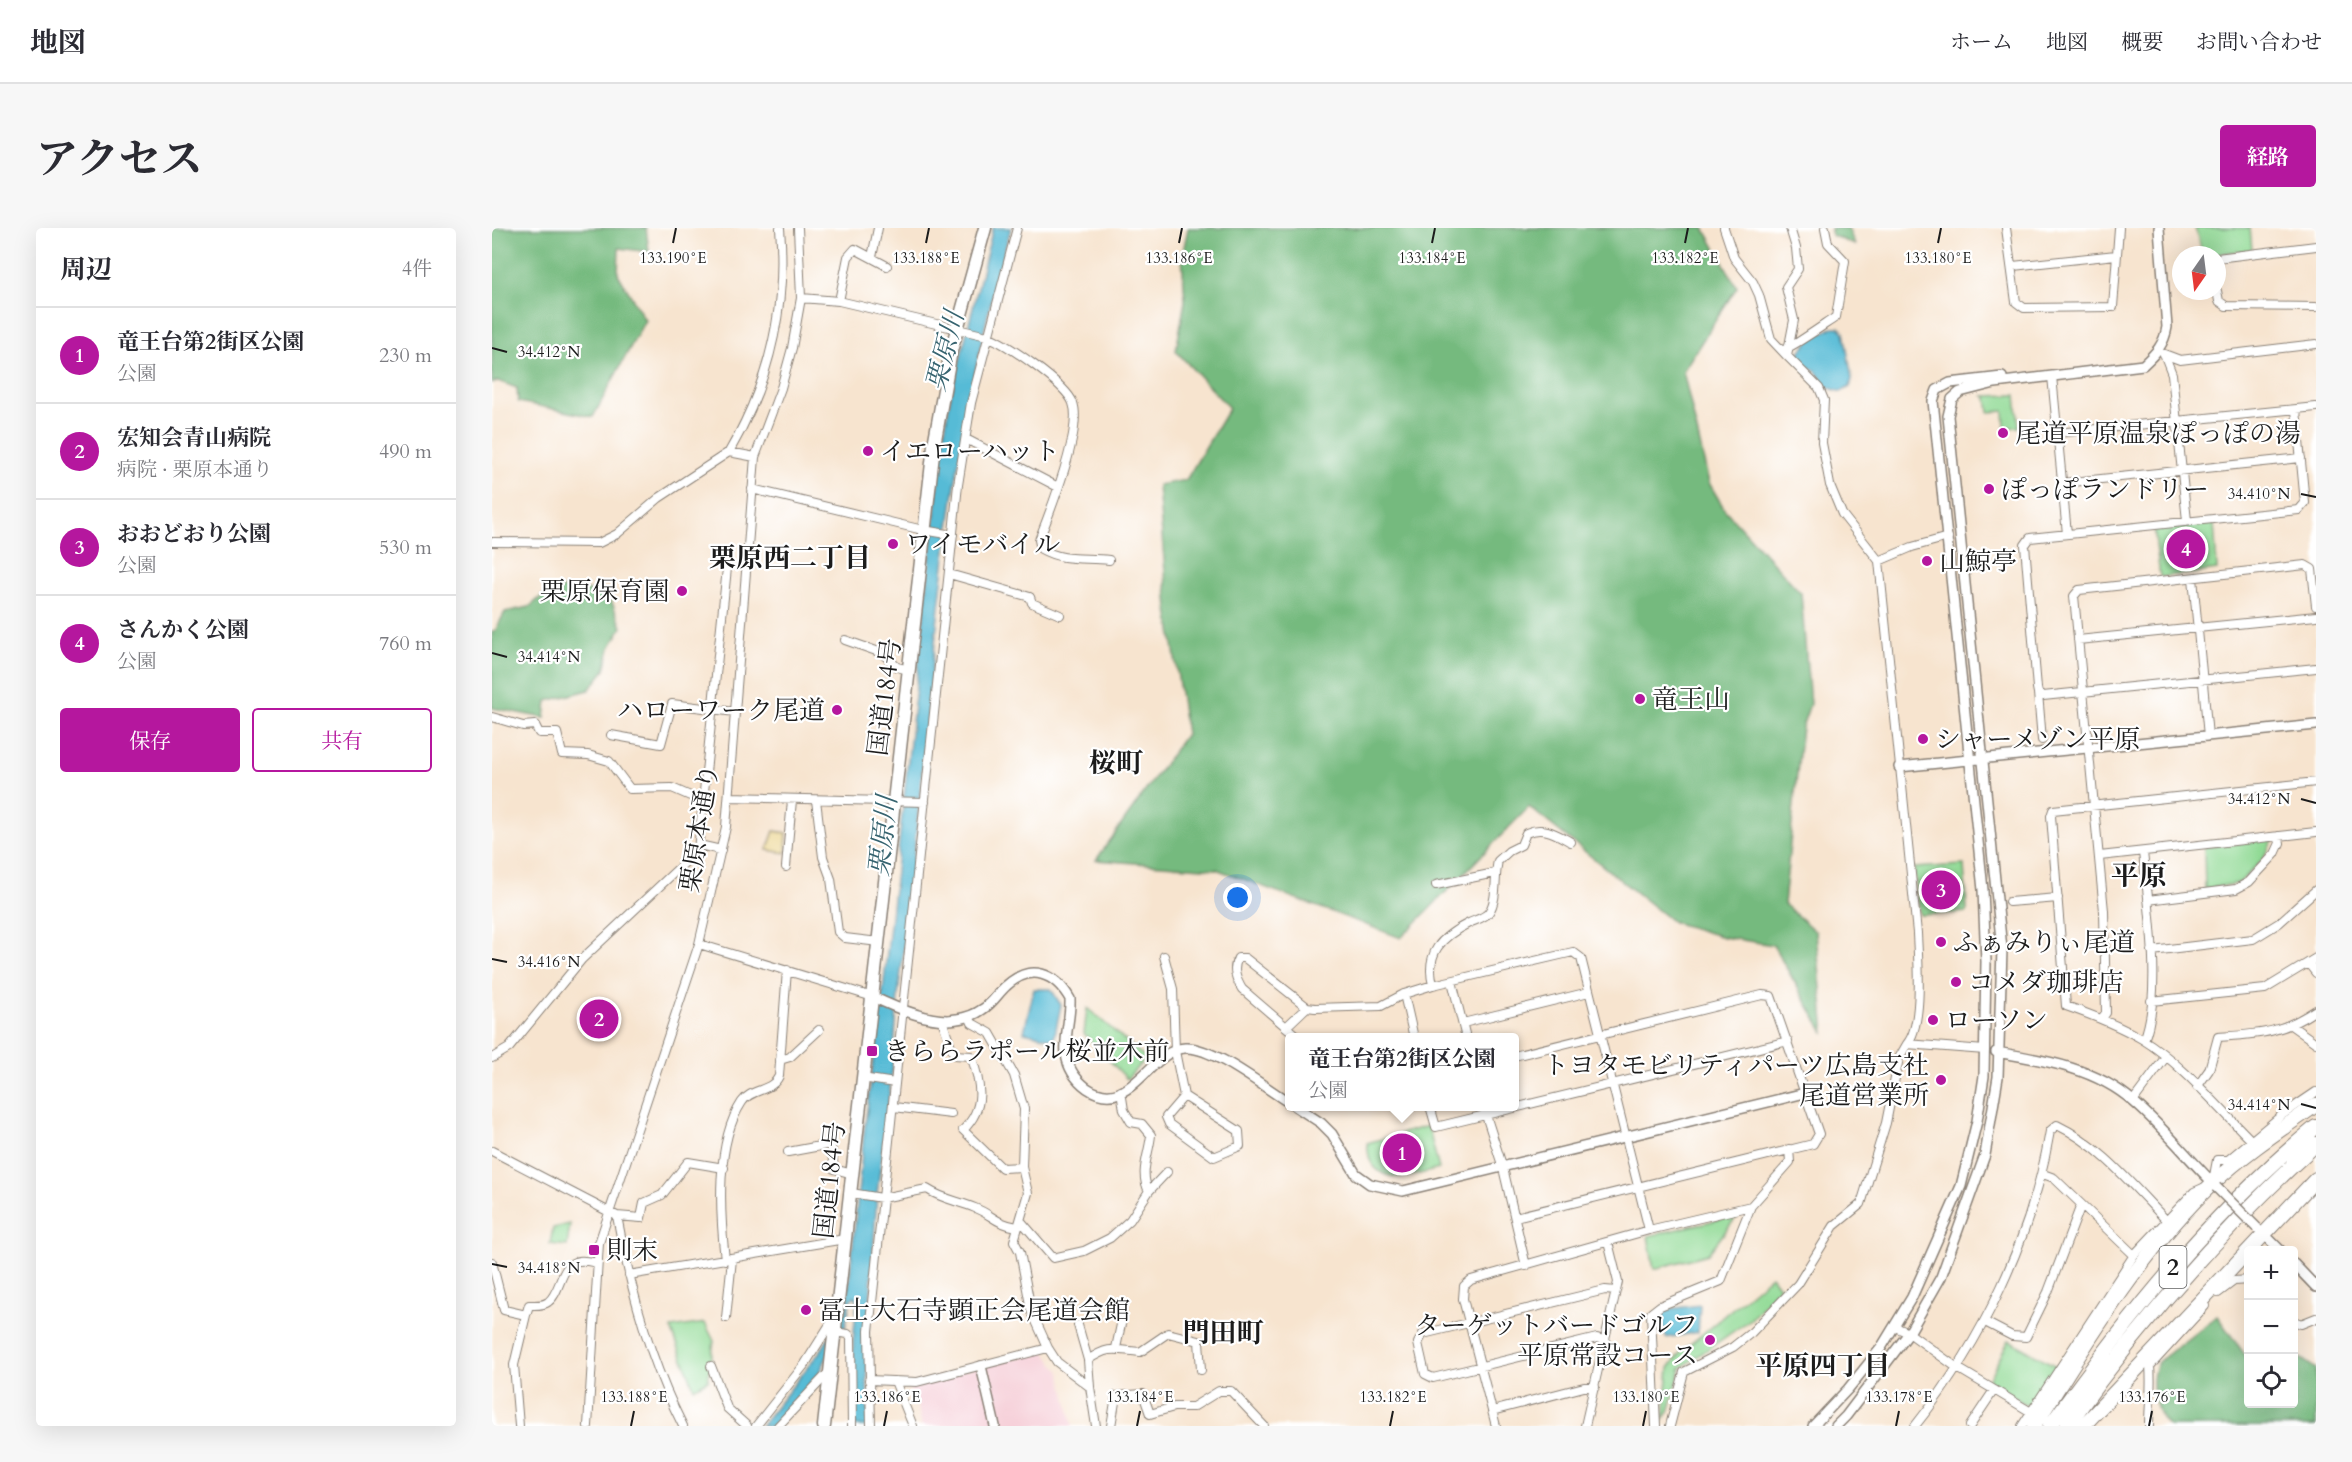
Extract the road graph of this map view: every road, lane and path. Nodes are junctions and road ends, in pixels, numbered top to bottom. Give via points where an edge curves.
1 (780, 228) edge
2 (798, 228) edge
3 (878, 228) edge
4 (985, 228) edge
5 (1017, 228) edge
6 (1724, 228) edge
7 (1790, 228) edge
8 (1825, 228) edge
9 (2006, 228) edge
10 (2119, 228) edge
11 (2158, 228) edge
12 (2316, 246) edge
13 (2116, 255) junction
14 (872, 257) junction
15 (2226, 257) edge
16 (887, 266) dead end
17 (2013, 266) junction
18 (801, 298) junction
19 (2219, 300) edge
20 (839, 301) junction
21 (2316, 307) edge
22 (962, 329) junction
23 (985, 335) junction
24 (2316, 344) edge
25 (1787, 352) junction
26 (2162, 353) junction
27 (2052, 376) junction
28 (2316, 407) edge
29 (2296, 410) junction
30 (2176, 421) junction
31 (2057, 433) junction
32 (966, 439) junction
33 (729, 452) junction
34 (755, 456) junction
35 (2301, 458) junction
36 (2182, 470) junction
37 (1955, 477) junction
38 (1942, 478) junction
39 (2063, 483) junction
40 (1058, 487) junction
41 (752, 489) junction
42 (2187, 521) junction
43 (927, 531) junction
44 (2067, 534) junction
45 (951, 535) junction
46 (1948, 537) junction
47 (492, 542) edge
48 (1109, 560) dead end
49 (1879, 561) junction
50 (727, 568) dead end
51 (949, 574) junction
52 (2193, 578) junction
53 (2316, 606) edge
54 (1060, 615) dead end
55 (2316, 616) edge
56 (2198, 627) junction
57 (845, 640) dead end
58 (2078, 640) junction
59 (2316, 668) edge
60 (909, 670) junction
61 (2202, 678) junction
62 (2083, 692) junction
63 (2038, 693) junction
64 (712, 710) junction
65 (735, 712) junction
66 (492, 717) edge
67 (2316, 725) edge
68 (611, 735) dead end
69 (2208, 736) junction
70 (2042, 740) dead end
71 (2089, 748) junction
72 (1968, 758) junction
73 (1985, 758) junction
74 (1899, 767) junction
75 (2316, 782) edge
76 (729, 797) junction
77 (792, 800) junction
78 (816, 800) junction
79 (898, 800) junction
80 (704, 802) junction
81 (923, 802) junction
82 (2095, 806) junction
83 (2316, 832) edge
84 (2278, 836) junction
85 (1571, 842) dead end
86 (699, 844) junction
87 (721, 850) junction
88 (2143, 852) junction
89 (2100, 856) junction
90 (786, 867) dead end
91 (1495, 873) junction
92 (1436, 885) dead end
93 (2316, 890) edge
94 (2058, 898) junction
95 (2148, 900) junction
96 (2009, 902) dead end
97 (879, 942) junction
98 (699, 944) junction
99 (2152, 951) junction
100 (1164, 956) dead end
101 (2313, 961) edge
102 (787, 970) junction
103 (2316, 973) edge
104 (1452, 981) junction
105 (1433, 985) junction
106 (1589, 992) junction
107 (1404, 994) junction
108 (877, 999) junction
109 (2151, 1001) junction
110 (900, 1007) junction
111 (1307, 1007) junction
112 (2316, 1010) edge
113 (969, 1016) junction
114 (2102, 1018) junction
115 (942, 1020) junction
116 (1463, 1023) junction
117 (2292, 1026) junction
118 (1286, 1027) junction
119 (819, 1030) dead end
120 (1293, 1033) edge
121 (1413, 1033) edge
122 (1465, 1033) edge
123 (1600, 1036) junction
124 (2144, 1040) junction
125 (1788, 1041) junction
126 (2316, 1043) edge
127 (1907, 1044) junction
128 (1175, 1050) junction
129 (1985, 1050) junction
130 (2000, 1053) junction
131 (1519, 1055) edge
132 (492, 1058) edge
133 (2165, 1058) junction
134 (780, 1060) junction
135 (866, 1079) junction
136 (892, 1083) junction
137 (1612, 1084) junction
138 (2197, 1087) junction
139 (1121, 1091) junction
140 (2316, 1092) edge
141 (1806, 1093) junction
142 (1184, 1096) junction
143 (1285, 1100) edge
144 (2133, 1101) junction
145 (2316, 1105) edge
146 (894, 1107) junction
147 (1519, 1107) edge
148 (1302, 1111) edge
149 (1431, 1111) edge
150 (1484, 1111) edge
151 (1501, 1111) edge
152 (951, 1114) dead end
153 (1485, 1115) junction
154 (2316, 1127) edge
155 (1626, 1138) junction
156 (2251, 1140) junction
157 (2316, 1144) edge
158 (1789, 1149) junction
159 (492, 1151) edge
160 (788, 1152) dead end
161 (1022, 1167) junction
162 (724, 1168) junction
163 (1503, 1168) junction
164 (1167, 1172) dead end
165 (853, 1174) junction
166 (2043, 1174) junction
167 (2316, 1179) edge
168 (2214, 1185) junction
169 (1638, 1188) junction
170 (1149, 1191) junction
171 (854, 1194) junction
172 (879, 1198) junction
173 (2081, 1205) junction
174 (1751, 1206) junction
175 (609, 1211) junction
176 (617, 1216) junction
177 (1515, 1217) junction
178 (2166, 1220) junction
179 (1019, 1224) junction
180 (1649, 1230) junction
181 (2261, 1231) junction
182 (845, 1239) junction
183 (1608, 1242) junction
184 (2275, 1246) edge
185 (2134, 1256) junction
186 (728, 1260) junction
187 (492, 1262) edge
188 (598, 1263) junction
189 (1526, 1266) junction
190 (2298, 1268) edge
191 (629, 1275) junction
192 (2244, 1280) edge
193 (2316, 1287) edge
194 (1616, 1291) junction
195 (526, 1315) junction
196 (1123, 1316) dead end
197 (726, 1318) dead end
198 (2316, 1318) edge
199 (1469, 1322) junction
200 (1985, 1322) junction
201 (2298, 1323) edge
202 (1078, 1325) dead end
203 (836, 1326) junction
204 (1894, 1327) junction
205 (1909, 1333) junction
206 (1606, 1341) junction
207 (1048, 1348) junction
208 (1116, 1348) junction
209 (1088, 1360) junction
210 (711, 1366) dead end
211 (981, 1366) junction
212 (1480, 1366) junction
213 (1956, 1367) junction
214 (1201, 1370) dead end
215 (829, 1372) junction
216 (869, 1380) junction
217 (895, 1381) junction
218 (1090, 1387) junction
219 (1595, 1387) junction
220 (1994, 1390) junction
221 (1492, 1411) junction
222 (2032, 1419) edge
223 (519, 1426) edge
224 (588, 1426) edge
225 (683, 1426) edge
226 (747, 1426) edge
227 (756, 1426) edge
228 (778, 1426) edge
229 (824, 1426) edge
230 (852, 1426) edge
231 (871, 1426) edge
232 (913, 1426) edge
233 (995, 1426) edge
234 (1096, 1426) edge
235 (1111, 1426) edge
236 (1264, 1426) edge
237 (1496, 1426) edge
238 (1585, 1426) edge
239 (1656, 1426) edge
240 (1670, 1426) edge
241 (1813, 1426) edge
242 (1836, 1426) edge
243 (1914, 1426) edge
244 (1970, 1426) edge
245 (2022, 1426) edge
246 (2050, 1426) edge
247 (2067, 1426) edge
248 (2083, 1426) edge
249 (2149, 1426) edge

1 - 33 street via 782,298 771,354 758,397
2 - 18 street, 栗原本通り
3 - 14 street
4 - 22 highway, 国道184号
5 - 23 street
6 - 25 street via 1734,258 1759,295 1771,339
7 - 25 street via 1798,270 1786,287 1794,320
8 - 25 street via 1828,243 1845,261 1839,308 1836,317
9 - 17 street
10 - 13 street
11 - 26 street via 2167,327
12 - 15 street
13 - 17 street
13 - 17 street via 2113,307 2024,308 2016,302
14 - 16 street
14 - 20 street via 855,249 848,257
18 - 20 street
18 - 34 street, 栗原本通り via 785,375
19 - 21 street via 2226,306
20 - 22 street
22 - 23 street
22 - 43 highway, 国道184号 via 951,351 934,445
23 - 32 street
23 - 40 street via 1004,344 1067,392 1074,405 1073,443
24 - 26 street via 2180,360
25 - 49 street via 1822,394 1822,443 1830,485 1842,514
26 - 27 street via 2143,365
26 - 30 street via 2172,374
27 - 31 street
27 - 37 street via 1995,383 1959,392 1952,399 1948,416
27 - 38 street via 2006,376 1950,383 1937,390 1933,401
28 - 29 street
29 - 30 street
29 - 35 street
30 - 31 street
30 - 36 street
31 - 39 street
32 - 40 street
32 - 45 street
33 - 34 street
33 - 47 street via 599,543
34 - 41 street, 栗原本通り
35 - 36 street
35 - 42 street via 2305,503 2299,510
36 - 39 street
36 - 42 street
37 - 38 street
37 - 73 street
38 - 46 street
39 - 44 street
40 - 48 street via 1039,540 1041,549 1072,560
41 - 43 street
41 - 65 street, 栗原本通り
42 - 44 street
43 - 45 street
43 - 60 highway, 国道184号
44 - 63 street via 2030,538 2025,545
45 - 51 street
46 - 49 street
46 - 72 street
49 - 74 street
50 - 64 street
51 - 54 street via 1030,597 1032,603
51 - 81 street
52 - 53 street via 2305,565 2312,569
52 - 56 street
52 - 58 street via 2079,590 2074,596
55 - 56 street
56 - 58 street
56 - 61 street
57 - 60 street via 882,653 897,667
58 - 62 street
59 - 61 street
60 - 79 highway, 国道184号
61 - 62 street
61 - 69 street
62 - 63 street via 2043,696
62 - 71 street
63 - 70 street
64 - 65 street
64 - 68 street via 672,704 662,744
64 - 80 street
65 - 76 street, 栗原本通り
66 - 80 street via 523,726 535,724 539,732 557,733 562,754 609,761 630,789 672,788
67 - 69 street
69 - 71 street
71 - 73 street
71 - 82 street
72 - 73 street
72 - 74 street
72 - 129 street via 1983,890
73 - 130 street via 2002,949
74 - 127 street via 1918,963 1916,1022
75 - 82 street
76 - 77 street
76 - 87 street, 栗原本通り
77 - 78 street
77 - 90 street
78 - 79 street
78 - 97 street via 838,932 845,938
79 - 81 street
79 - 97 highway, 国道184号
80 - 86 street
81 - 110 street
82 - 89 street
82 - 94 street via 2053,810
83 - 84 street
84 - 88 street
84 - 95 street via 2280,843 2275,854 2236,889
85 - 91 street via 1550,830 1535,828 1526,833 1521,845 1498,861
86 - 87 street
86 - 132 street via 698,850 582,959 509,1048
87 - 98 street, 栗原本通り
88 - 89 street
88 - 95 street
89 - 114 street via 2106,960 2106,1013
91 - 92 street
91 - 105 street via 1493,905 1488,914 1444,938 1432,957 1429,969
93 - 99 street via 2279,923 2253,939
94 - 96 street
94 - 114 street via 2066,1006
95 - 99 street
97 - 108 highway, 国道184号
98 - 102 street
98 - 175 street, 栗原本通り
99 - 109 street
100 - 128 street via 1173,989
101 - 103 street
101 - 109 street via 2265,989
102 - 108 street
102 - 134 street
104 - 105 street
104 - 106 street via 1573,952 1581,958
104 - 116 street
105 - 107 street
106 - 116 street
106 - 123 street
107 - 111 street via 1381,1005
107 - 121 street
108 - 110 street
108 - 135 highway, 国道184号
109 - 124 street
110 - 115 street
110 - 136 street
111 - 118 street
111 - 118 street via 1245,958 1238,958 1234,964 1242,989
112 - 117 street
113 - 115 street
113 - 139 street via 984,1009 1025,974 1053,977 1070,999 1066,1052 1077,1081 1092,1091
113 - 161 street via 972,1023 990,1033 1014,1075 1024,1109
114 - 124 street
115 - 161 street via 954,1056 970,1056 980,1081 975,1118 963,1130 1002,1168
116 - 122 street
117 - 126 street
117 - 138 street via 2267,1033 2218,1037 2208,1070
118 - 120 street
119 - 134 street via 790,1057
123 - 125 street via 1762,995 1771,996
123 - 131 street
123 - 137 street
124 - 133 street
125 - 137 street
125 - 141 street
127 - 129 street
127 - 240 street via 1899,1058 1886,1123 1861,1204 1834,1226 1798,1284 1761,1324 1732,1347 1684,1372
128 - 139 street via 1133,1087
128 - 142 street
128 - 143 street via 1197,1049 1215,1056
129 - 130 street
129 - 204 street via 1977,1121 1961,1186 1936,1248
130 - 144 street via 2059,1063 2088,1074
130 - 205 street via 1985,1155 1941,1277
133 - 138 street
133 - 144 street
134 - 162 street via 777,1081 746,1096 734,1114
135 - 136 street
135 - 165 highway, 国道184号
136 - 146 street
137 - 147 street
137 - 155 street
138 - 156 street
139 - 170 street via 1131,1122 1142,1124 1151,1135 1143,1171
140 - 156 street
141 - 155 street
141 - 158 street via 1819,1134 1813,1144
142 - 142 street via 1239,1131 1240,1146 1215,1157 1169,1124 1166,1117
144 - 168 street
145 - 168 highway via 2253,1148
146 - 152 street
146 - 172 street
148 - 163 street via 1332,1134 1356,1174 1385,1189 1421,1189
149 - 153 street via 1436,1127
150 - 153 street
151 - 153 street
153 - 163 street
154 - 246 highway, 2 via 2251,1184 2158,1284
155 - 163 street
155 - 169 street
156 - 168 street via 2228,1160 2217,1160
157 - 247 highway, 2 via 2254,1202 2171,1291
158 - 169 street
158 - 174 street via 1790,1162
159 - 175 street
160 - 165 street via 831,1144 834,1169
161 - 179 street via 1028,1193
162 - 176 street via 688,1162 662,1195 644,1203 641,1218
162 - 186 street via 720,1206
163 - 177 street
164 - 170 street
165 - 171 highway, 国道184号
166 - 173 street via 2054,1179
166 - 178 street via 2050,1131 2057,1125 2079,1136 2110,1162
166 - 200 street via 2013,1259
167 - 181 highway
168 - 178 street via 2194,1192
168 - 181 street, bridge
168 - 222 highway via 2162,1238
169 - 177 street
169 - 180 street
170 - 179 street via 1130,1220 1110,1238 1084,1251 1053,1258
171 - 172 street
171 - 182 highway, 国道184号
172 - 179 street via 927,1189 942,1199 976,1208 999,1223
172 - 216 street
173 - 185 street
173 - 200 street via 2026,1337 2012,1336
174 - 180 street
174 - 239 street via 1721,1281 1651,1313
175 - 176 street
175 - 188 street, 栗原本通り via 599,1243
176 - 191 street
177 - 189 street
178 - 185 street
179 - 207 street via 1014,1241 1020,1252 1031,1310
180 - 183 street
181 - 184 street
181 - 248 highway
182 - 186 street
182 - 203 highway, 国道184号
183 - 189 street
183 - 194 street
185 - 222 street
186 - 191 street
186 - 197 street
187 - 195 street via 504,1310
188 - 195 street via 580,1260 572,1264 551,1300 529,1305
188 - 224 street, 栗原本通り
189 - 199 street via 1471,1280 1464,1286
190 - 193 street
191 - 225 street via 660,1374
192 - 249 street via 2224,1286 2150,1366
194 - 199 street via 1605,1290
194 - 206 street
195 - 223 street via 514,1365
196 - 208 street
198 - 201 street
199 - 212 street
199 - 212 street via 1423,1334 1418,1343 1425,1374 1433,1378
200 - 213 street
202 - 209 street
203 - 215 highway, 国道184号
203 - 227 street
203 - 230 street via 850,1338
204 - 205 street
204 - 241 street via 1848,1389
205 - 213 street
205 - 242 street
206 - 212 street via 1597,1338
206 - 219 street
207 - 211 street
207 - 218 street via 1057,1362
208 - 209 street via 1103,1350
208 - 214 street via 1140,1352 1168,1333 1176,1333 1199,1341
209 - 218 street
210 - 226 street via 727,1408
211 - 217 street via 917,1382
211 - 233 street
212 - 221 street
213 - 220 street
213 - 243 street
215 - 228 street
215 - 229 highway, 国道184号
216 - 217 street
216 - 231 street
217 - 232 street
218 - 234 street
219 - 221 street
219 - 238 street
220 - 222 street
220 - 244 street
221 - 237 street
222 - 245 street
235 - 236 street via 1116,1396 1143,1394 1150,1414 1174,1407 1193,1407 1219,1391 1231,1391

